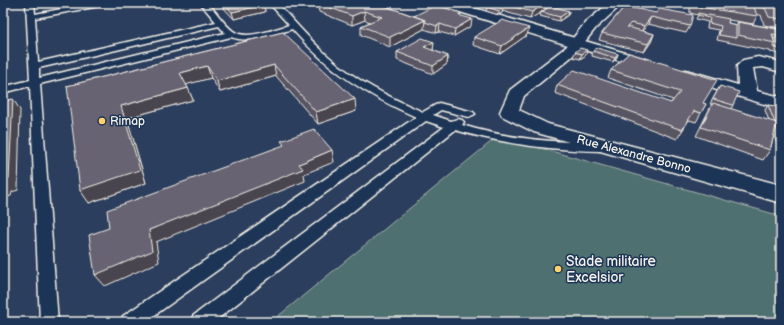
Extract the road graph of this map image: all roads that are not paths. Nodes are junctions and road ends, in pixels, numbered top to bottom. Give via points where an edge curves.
1 (30, 3) edge
2 (105, 3) edge
3 (204, 3) edge
4 (273, 3) edge
5 (444, 3) edge
6 (618, 3) edge
7 (30, 17) junction
8 (220, 22) junction
9 (294, 26) junction
10 (231, 34) junction
11 (575, 43) junction
12 (34, 66) junction
13 (781, 67) edge
14 (35, 82) junction
15 (3, 90) edge
16 (748, 94) junction
17 (781, 103) edge
18 (423, 117) junction
19 (453, 126) junction
20 (609, 147) junction
21 (781, 194) edge
22 (49, 322) edge
23 (130, 322) edge
24 (200, 322) edge

1 - 7 lane
2 - 7 lane
3 - 8 lane
4 - 9 lane
5 - 11 street
6 - 11 street via 602,14
7 - 12 lane
8 - 10 lane
8 - 12 lane
9 - 10 lane via 246,38
9 - 18 lane via 334,66 374,92
10 - 14 lane
11 - 16 street
11 - 20 street, Rue Alexandre Bonno via 571,50 516,94 509,112 540,128
12 - 14 lane
13 - 16 street via 757,62 746,65
14 - 15 lane
14 - 22 lane
16 - 17 street
18 - 19 lane
18 - 19 lane via 438,106 469,114
18 - 23 lane
19 - 20 lane via 525,142
19 - 24 lane
20 - 21 street, Rue Alexandre Bonno

